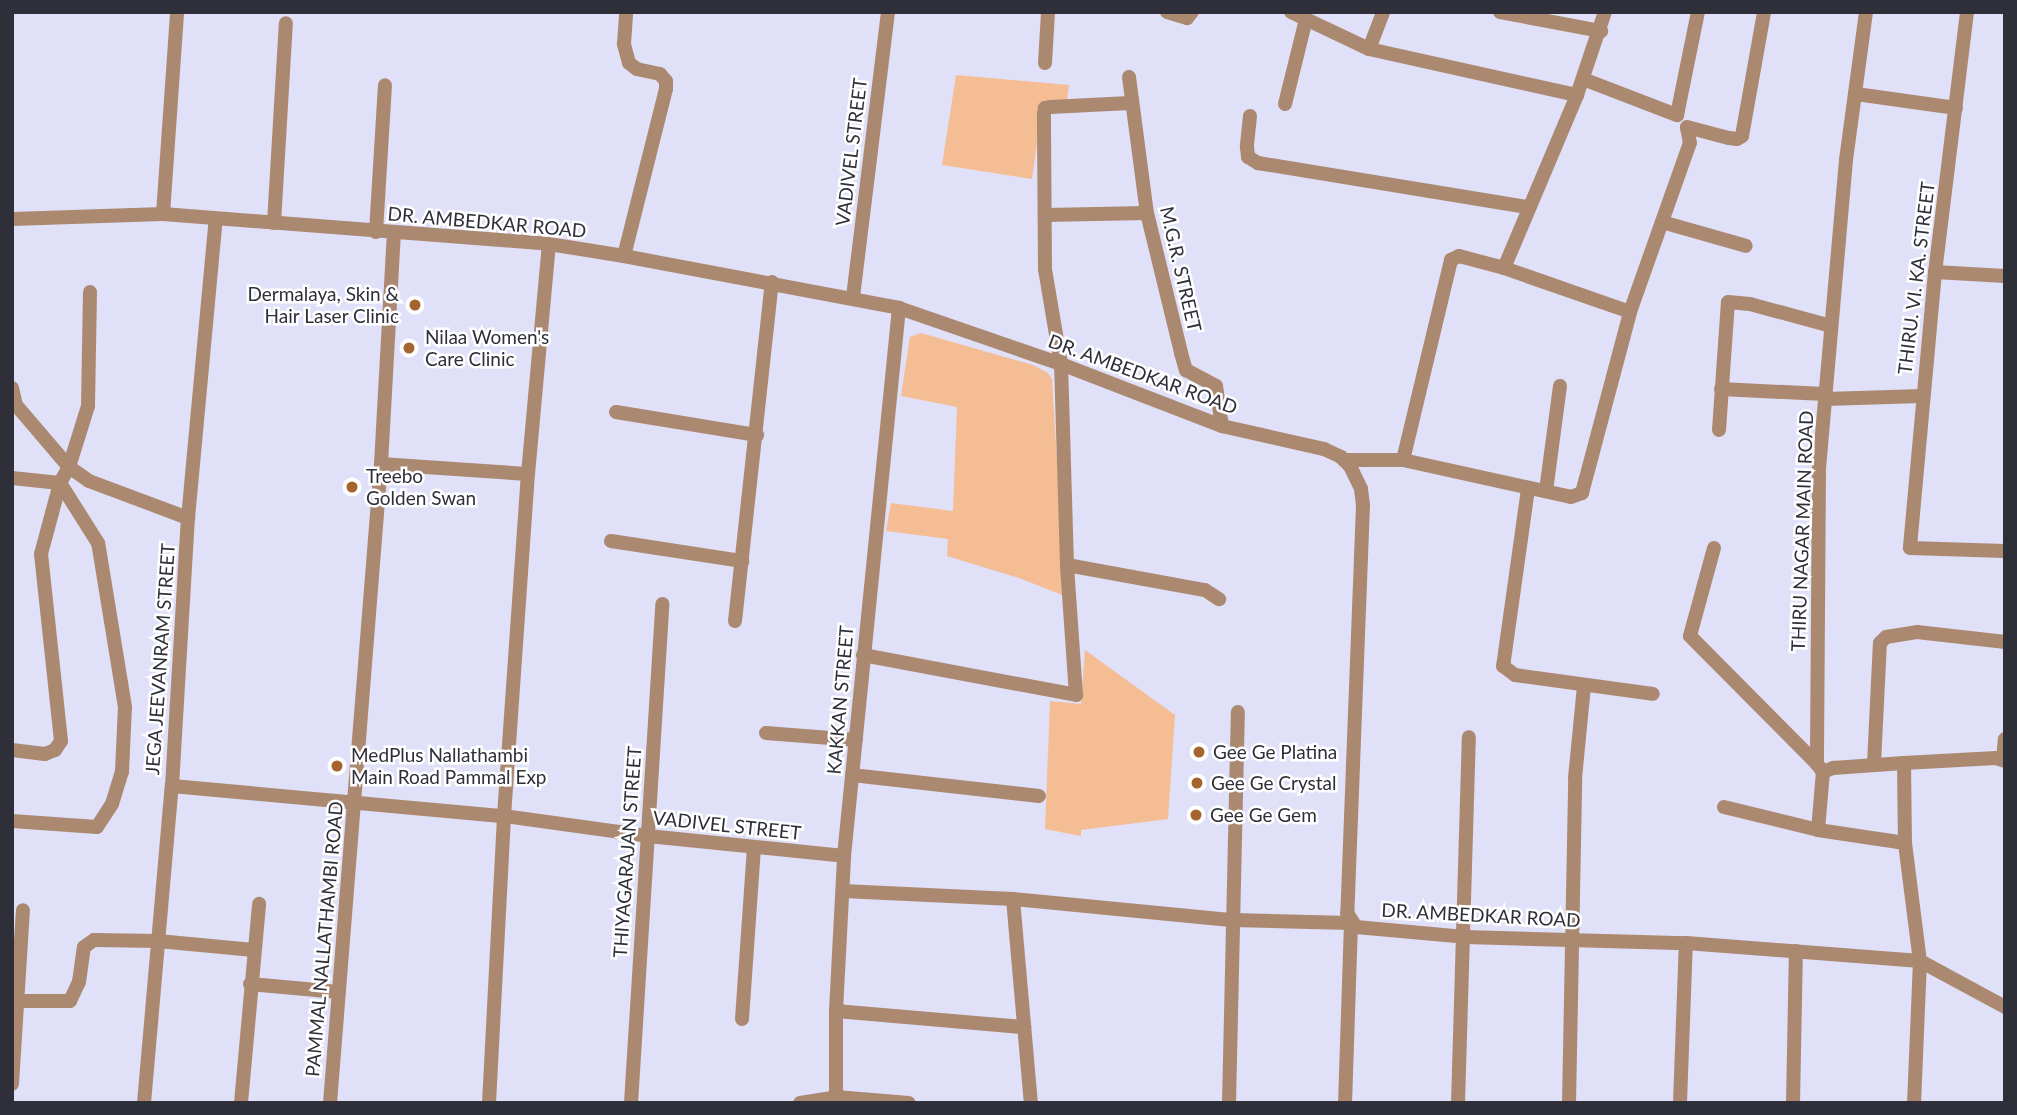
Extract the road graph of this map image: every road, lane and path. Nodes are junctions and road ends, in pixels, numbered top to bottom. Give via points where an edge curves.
1 (177, 12) edge
2 (626, 12) edge
3 (888, 12) edge
4 (1048, 12) edge
5 (1167, 12) edge
6 (1192, 12) edge
7 (1291, 12) edge
8 (1383, 12) edge
9 (1500, 12) edge
10 (1605, 12) edge
11 (1698, 12) edge
12 (1764, 12) edge
13 (1866, 12) edge
14 (1967, 12) edge
15 (1306, 19) junction
16 (286, 23) dead end
17 (1601, 31) junction
18 (1369, 49) junction
19 (1045, 63) dead end
20 (1129, 77) dead end
21 (1583, 79) junction
22 (385, 85) dead end
23 (1856, 94) junction
24 (1577, 95) junction
25 (1130, 103) junction
26 (1285, 104) dead end
27 (1956, 108) junction
28 (1250, 116) dead end
29 (1527, 207) junction
30 (1147, 213) junction
31 (163, 214) junction
32 (1045, 215) junction
33 (12, 219) edge
34 (216, 219) junction
35 (1662, 222) junction
36 (274, 223) junction
37 (376, 232) junction
38 (394, 234) junction
39 (549, 244) junction
40 (1746, 246) dead end
41 (624, 256) junction
42 (1504, 268) junction
43 (1935, 272) junction
44 (2005, 276) edge
45 (772, 282) junction
46 (90, 292) dead end
47 (853, 297) junction
48 (899, 308) junction
49 (1630, 312) junction
50 (1831, 326) junction
51 (1062, 364) junction
52 (1560, 386) dead end
53 (12, 388) edge
54 (1721, 389) junction
55 (1922, 396) junction
56 (1825, 397) junction
57 (616, 412) dead end
58 (1222, 426) junction
59 (1719, 430) dead end
60 (757, 435) junction
61 (1344, 460) junction
62 (1403, 460) junction
63 (382, 464) junction
64 (68, 467) junction
65 (528, 474) junction
66 (12, 478) edge
67 (60, 483) junction
68 (1528, 489) junction
69 (1546, 491) junction
70 (188, 518) junction
71 (611, 541) dead end
72 (1714, 548) dead end
73 (2005, 551) edge
74 (742, 561) junction
75 (1067, 565) junction
76 (1219, 599) dead end
77 (662, 604) dead end
78 (735, 621) dead end
79 (2005, 642) edge
80 (863, 655) junction
81 (1584, 686) junction
82 (1653, 694) dead end
83 (1238, 712) dead end
84 (766, 733) dead end
85 (1469, 737) dead end
86 (2005, 739) edge
87 (856, 740) junction
88 (12, 750) edge
89 (2004, 761) edge
90 (1903, 763) junction
91 (1874, 764) junction
92 (1820, 768) junction
93 (852, 775) junction
94 (172, 786) junction
95 (1039, 796) dead end
96 (355, 802) junction
97 (1724, 807) dead end
98 (505, 816) junction
99 (12, 821) edge
100 (1818, 830) junction
101 (648, 836) junction
102 (1905, 843) junction
103 (754, 847) junction
104 (844, 856) junction
105 (843, 891) junction
106 (1013, 899) junction
107 (259, 904) dead end
108 (23, 911) dead end
109 (1233, 920) junction
110 (1351, 923) junction
111 (1465, 937) junction
112 (1573, 939) junction
113 (158, 941) junction
114 (1686, 943) junction
115 (254, 950) junction
116 (1796, 951) junction
117 (1920, 961) junction
118 (250, 984) junction
119 (339, 992) junction
120 (15, 1001) edge
121 (2005, 1007) edge
122 (836, 1012) junction
123 (741, 1019) dead end
124 (1024, 1027) junction
125 (12, 1084) edge
126 (836, 1097) junction
127 (144, 1103) edge
128 (241, 1103) edge
129 (330, 1103) edge
130 (489, 1103) edge
131 (631, 1103) edge
132 (800, 1103) edge
133 (909, 1103) edge
134 (1031, 1103) edge
135 (1229, 1103) edge
136 (1345, 1103) edge
137 (1458, 1103) edge
138 (1569, 1103) edge
139 (1680, 1103) edge
140 (1793, 1103) edge
141 (1914, 1103) edge

1 - 31 street
2 - 41 street via 624,44 629,64 660,74 666,89
3 - 47 street, VADIVEL STREET
4 - 19 street
5 - 6 street via 1187,18
7 - 15 street
8 - 18 street
9 - 17 street
10 - 17 street
11 - 21 street via 1677,116
12 - 35 street via 1742,136 1737,139 1687,127 1690,143
13 - 23 street, THIRU NAGAR MAIN ROAD
14 - 27 street, THIRU. VI. KA. STREET
15 - 18 street
15 - 26 street
16 - 36 street
17 - 21 street
18 - 24 street
20 - 25 street, M.G.R. STREET
21 - 24 street
22 - 37 street
23 - 27 street
23 - 50 street, THIRU NAGAR MAIN ROAD
24 - 29 street
25 - 30 street, M.G.R. STREET
25 - 32 street via 1045,108
27 - 43 street, THIRU. VI. KA. STREET
28 - 29 street via 1248,157 1258,163
29 - 42 street
30 - 32 street
30 - 58 street, M.G.R. STREET via 1186,370 1216,386
31 - 33 street, DR. AMBEDKAR ROAD
31 - 34 street, DR. AMBEDKAR ROAD
32 - 51 street via 1045,269
34 - 36 street, DR. AMBEDKAR ROAD
34 - 70 street, JEGA JEEVANRAM STREET
35 - 40 street
35 - 49 street
36 - 37 street, DR. AMBEDKAR ROAD
37 - 38 street, DR. AMBEDKAR ROAD
38 - 39 street, DR. AMBEDKAR ROAD
38 - 63 street, PAMMAL NALLATHAMBI ROAD
39 - 41 street, DR. AMBEDKAR ROAD
39 - 65 street
41 - 45 street, DR. AMBEDKAR ROAD
42 - 49 street
42 - 62 street via 1459,256 1451,260
43 - 44 street
43 - 55 street, THIRU. VI. KA. STREET
45 - 47 street, DR. AMBEDKAR ROAD
45 - 60 street
46 - 64 street via 89,406
47 - 48 street, DR. AMBEDKAR ROAD
48 - 51 street, DR. AMBEDKAR ROAD
48 - 80 street, KAKKAN STREET
49 - 69 street via 1582,493 1571,497
50 - 54 street via 1728,302
50 - 56 street, THIRU NAGAR MAIN ROAD
51 - 58 street, DR. AMBEDKAR ROAD
51 - 75 street
52 - 69 street
53 - 64 street via 16,405
54 - 56 street
54 - 59 street
55 - 56 street
55 - 73 street, THIRU. VI. KA. STREET via 1909,548
56 - 92 street, THIRU NAGAR MAIN ROAD via 1819,468
57 - 60 street
58 - 61 street, DR. AMBEDKAR ROAD via 1324,449
60 - 74 street
61 - 62 street
61 - 110 street via 1357,477 1363,505 1347,914
62 - 68 street
63 - 65 street
63 - 96 street, PAMMAL NALLATHAMBI ROAD
64 - 67 street
64 - 70 street via 89,481
65 - 98 street
66 - 67 street
67 - 88 street via 41,555 61,741 45,754
67 - 99 street via 98,543 125,707 122,772 112,804 97,827
68 - 69 street
68 - 81 street via 1503,666 1515,675
70 - 94 street, JEGA JEEVANRAM STREET
71 - 74 street
72 - 92 street via 1690,636
74 - 78 street
75 - 76 street via 1205,590
75 - 80 street via 1076,695
77 - 101 street, THIYAGARAJAN STREET
79 - 91 street via 1917,632 1886,637 1878,651
80 - 87 street, KAKKAN STREET
81 - 82 street
81 - 112 street via 1575,778
83 - 109 street
84 - 87 street
85 - 111 street
86 - 89 street
87 - 93 street, KAKKAN STREET
89 - 90 street
90 - 91 street
90 - 102 street
91 - 92 street
92 - 100 street, THIRU NAGAR MAIN ROAD
93 - 95 street
93 - 104 street, KAKKAN STREET
94 - 96 street, VADIVEL STREET
94 - 113 street, JEGA JEEVANRAM STREET
96 - 98 street, VADIVEL STREET
96 - 119 street, PAMMAL NALLATHAMBI ROAD
97 - 100 street
98 - 101 street, VADIVEL STREET
98 - 130 street
100 - 102 street
101 - 103 street, VADIVEL STREET
101 - 131 street, THIYAGARAJAN STREET
102 - 117 street
103 - 104 street, VADIVEL STREET
103 - 123 street
104 - 105 street, KAKKAN STREET
105 - 106 street, DR. AMBEDKAR ROAD
105 - 122 street, KAKKAN STREET
106 - 109 street, DR. AMBEDKAR ROAD
106 - 124 street
107 - 115 street
108 - 120 street
109 - 110 street, DR. AMBEDKAR ROAD
109 - 135 street
110 - 111 street, DR. AMBEDKAR ROAD via 1356,928
110 - 136 street
111 - 112 street, DR. AMBEDKAR ROAD
111 - 137 street
112 - 114 street, DR. AMBEDKAR ROAD
112 - 138 street
113 - 115 street
113 - 120 street via 88,943 83,947 79,982 70,1001
113 - 127 street, JEGA JEEVANRAM STREET
114 - 116 street, DR. AMBEDKAR ROAD
114 - 139 street
115 - 118 street
116 - 117 street, DR. AMBEDKAR ROAD
116 - 140 street
117 - 121 street, DR. AMBEDKAR ROAD
117 - 141 street
118 - 119 street
118 - 128 street
119 - 129 street, PAMMAL NALLATHAMBI ROAD
120 - 125 street
122 - 124 street
122 - 126 street, KAKKAN STREET
124 - 134 street
126 - 132 street
126 - 133 street

